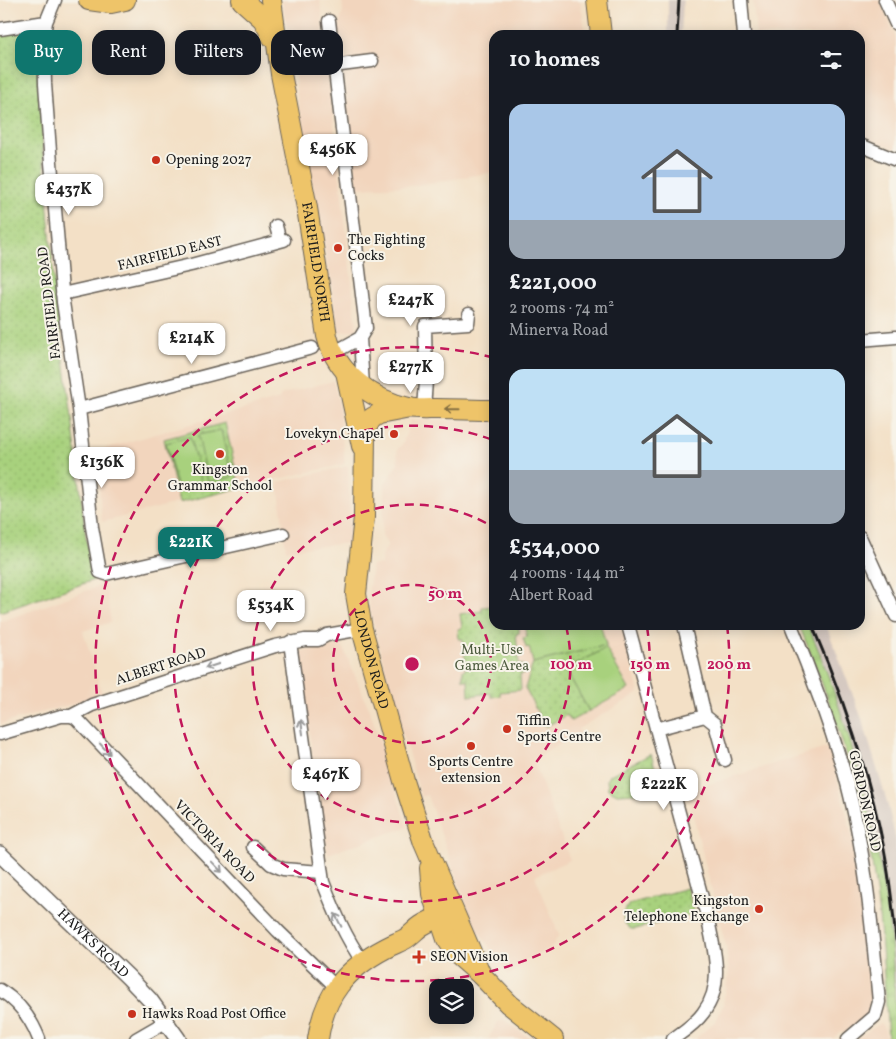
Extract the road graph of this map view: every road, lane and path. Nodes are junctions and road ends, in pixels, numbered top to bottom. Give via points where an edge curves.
1 (55, 0) edge
2 (89, 0) edge
3 (125, 0) edge
4 (242, 0) edge
5 (271, 0) edge
6 (597, 0) edge
7 (740, 0) edge
8 (885, 0) edge
9 (329, 21) dead end
10 (46, 22) junction
11 (896, 24) edge
12 (0, 30) edge
13 (275, 30) edge
14 (330, 30) edge
15 (600, 30) edge
16 (743, 30) edge
17 (271, 35) edge
18 (372, 61) dead end
19 (343, 65) edge
20 (281, 75) edge
21 (334, 75) edge
22 (865, 147) edge
23 (896, 160) edge
24 (276, 226) dead end
25 (62, 294) junction
26 (469, 314) dead end
27 (896, 337) edge
28 (360, 338) junction
29 (865, 340) edge
30 (312, 348) dead end
31 (333, 353) junction
32 (346, 372) junction
33 (363, 386) junction
34 (417, 408) junction
35 (79, 410) junction
36 (489, 410) edge
37 (364, 454) junction
38 (283, 534) dead end
39 (865, 549) edge
40 (896, 616) edge
41 (362, 629) junction
42 (629, 630) edge
43 (685, 630) edge
44 (792, 630) edge
45 (290, 642) junction
46 (71, 716) junction
47 (705, 716) junction
48 (656, 730) junction
49 (0, 734) edge
50 (725, 760) dead end
51 (253, 847) dead end
52 (0, 854) edge
53 (321, 872) junction
54 (449, 920) junction
55 (363, 962) junction
56 (337, 988) junction
57 (0, 990) edge
58 (167, 1021) junction
59 (39, 1039) edge
60 (136, 1039) edge
61 (178, 1039) edge
62 (318, 1039) edge
63 (554, 1039) edge
64 (674, 1039) edge
65 (848, 1039) edge

1 - 10 street, FAIRFIELD ROAD
2 - 3 main road via 111,3
4 - 17 main road via 263,19
5 - 13 main road, FAIRFIELD NORTH
6 - 15 main road
7 - 16 street
8 - 11 street
9 - 14 street
10 - 12 street
10 - 25 street, FAIRFIELD ROAD via 45,84
18 - 19 street
20 - 31 main road, FAIRFIELD NORTH via 327,336
21 - 28 street via 363,292 366,328
22 - 23 street
24 - 25 street, FAIRFIELD EAST via 282,240 191,265
25 - 35 street, FAIRFIELD ROAD
26 - 34 street via 468,323 422,320 426,381
27 - 29 street
28 - 31 street
28 - 33 street
30 - 35 street
31 - 32 main road, FAIRFIELD NORTH
32 - 33 main road
32 - 37 main road
33 - 34 main road via 384,400
36 -> 34 main road
34 - 37 main road via 382,412 372,418 367,426
35 - 38 street, FAIRFIELD ROAD via 100,572 106,574
37 - 41 main road, LONDON ROAD via 363,524 356,594
39 - 40 street
41 - 45 street, ALBERT ROAD via 327,635 318,640
41 - 54 main road, LONDON ROAD via 404,781 430,858 432,894
42 - 48 street
43 - 47 street
44 - 65 street, GORDON ROAD via 836,748 864,867 879,1002 875,1016
45 -> 46 street, ALBERT ROAD via 92,705
53 -> 45 street
46 - 49 street, ALBERT ROAD
46 -> 56 street, VICTORIA ROAD
47 - 48 street
47 - 50 street via 715,724
48 - 64 street via 715,953 716,976 708,1005
51 - 53 street via 271,864 283,869
52 - 58 street, HAWKS ROAD via 128,977
55 -> 53 street via 334,911
54 - 55 main road via 425,939 404,940
54 - 63 main road, LONDON ROAD via 481,975 508,1004
55 - 56 main road
56 - 62 main road via 323,1013
57 - 59 street via 17,1002 34,1025
58 - 60 street
58 - 61 street, HAWKS ROAD

